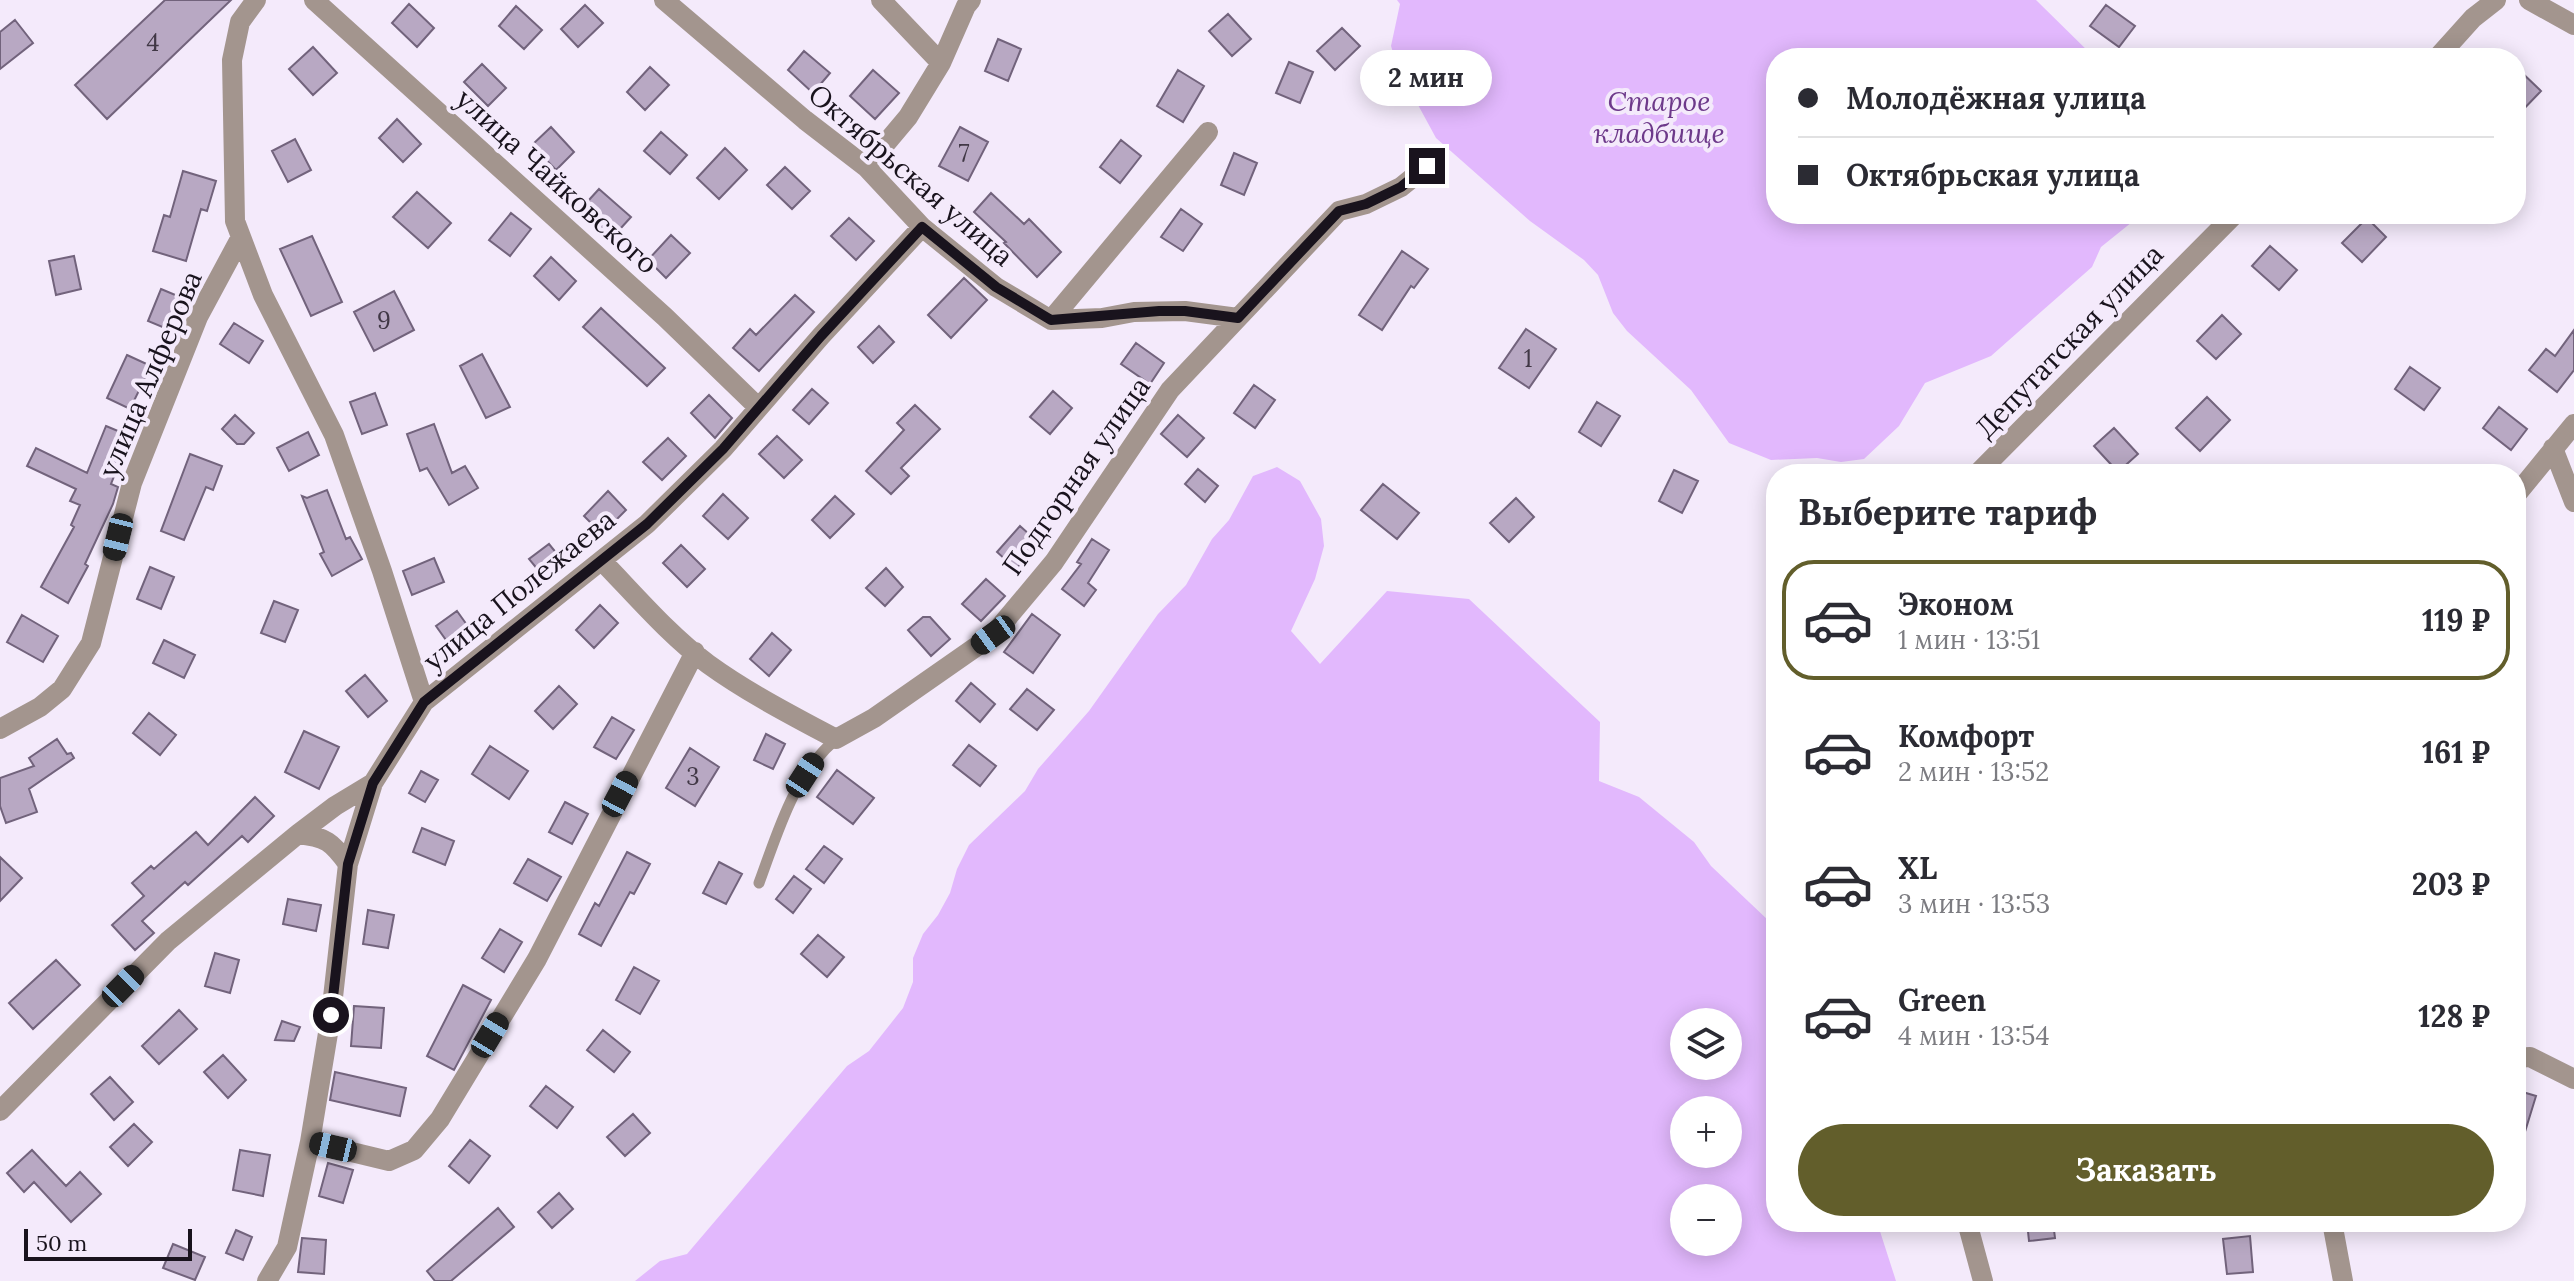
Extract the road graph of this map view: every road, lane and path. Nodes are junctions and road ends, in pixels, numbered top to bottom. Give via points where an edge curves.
1 (256, 0) edge
2 (314, 0) edge
3 (664, 0) edge
4 (881, 0) edge
5 (971, 0) edge
6 (2496, 0) edge
7 (2529, 0) edge
8 (2574, 25) edge
9 (2446, 48) edge
10 (941, 63) junction
11 (1208, 132) dead end
12 (1427, 166) dead end
13 (866, 167) junction
14 (2225, 224) edge
15 (922, 227) junction
16 (241, 237) junction
17 (1238, 318) junction
18 (1051, 320) junction
19 (758, 407) junction
20 (2574, 424) edge
21 (2553, 448) junction
22 (1987, 464) edge
23 (2526, 482) edge
24 (2574, 502) edge
25 (602, 561) junction
26 (695, 652) junction
27 (424, 702) junction
28 (0, 729) edge
29 (836, 739) junction
30 (373, 783) junction
31 (298, 834) junction
32 (348, 864) junction
33 (759, 883) dead end
34 (2526, 1057) edge
35 (2574, 1079) edge
36 (0, 1111) edge
37 (310, 1142) junction
38 (1970, 1232) edge
39 (2334, 1232) edge
40 (267, 1281) edge
41 (1983, 1281) edge
42 (2343, 1281) edge

1 - 16 street via 240,22 232,60 235,221
2 - 19 street, улица Чайковского
3 - 13 street, Октябрьская улица
4 - 10 street
5 - 10 street
6 - 9 street
7 - 8 street
10 - 13 street via 908,117
11 - 18 street
12 - 17 street via 1401,187 1339,211
13 - 15 street, Октябрьская улица
14 - 22 street, Депутатская улица
15 - 18 street, Октябрьская улица via 996,287
15 - 19 street, улица Полежаева
16 - 27 street via 263,295 334,435
16 - 28 street, улица Алферова via 198,317 132,483 91,643 62,689
17 - 18 street via 1159,311
17 - 29 street, Подгорная улица via 1170,390 1054,562 993,635
19 - 25 street, улица Полежаева via 647,524
20 - 21 street
21 - 23 street
21 - 24 street
25 - 26 street
25 - 27 street, улица Полежаева
26 - 29 street via 773,705
26 - 37 street via 537,959 440,1119 414,1150 389,1161
27 - 30 street, улица Полежаева
29 - 33 lane, Подгорная улица via 819,754 792,796
30 - 31 street, улица Полежаева
30 - 32 street
31 - 32 street via 325,839
31 - 36 street, улица Полежаева via 168,941
32 - 37 street
34 - 35 street
37 - 40 street via 287,1247
38 - 41 street
39 - 42 street

